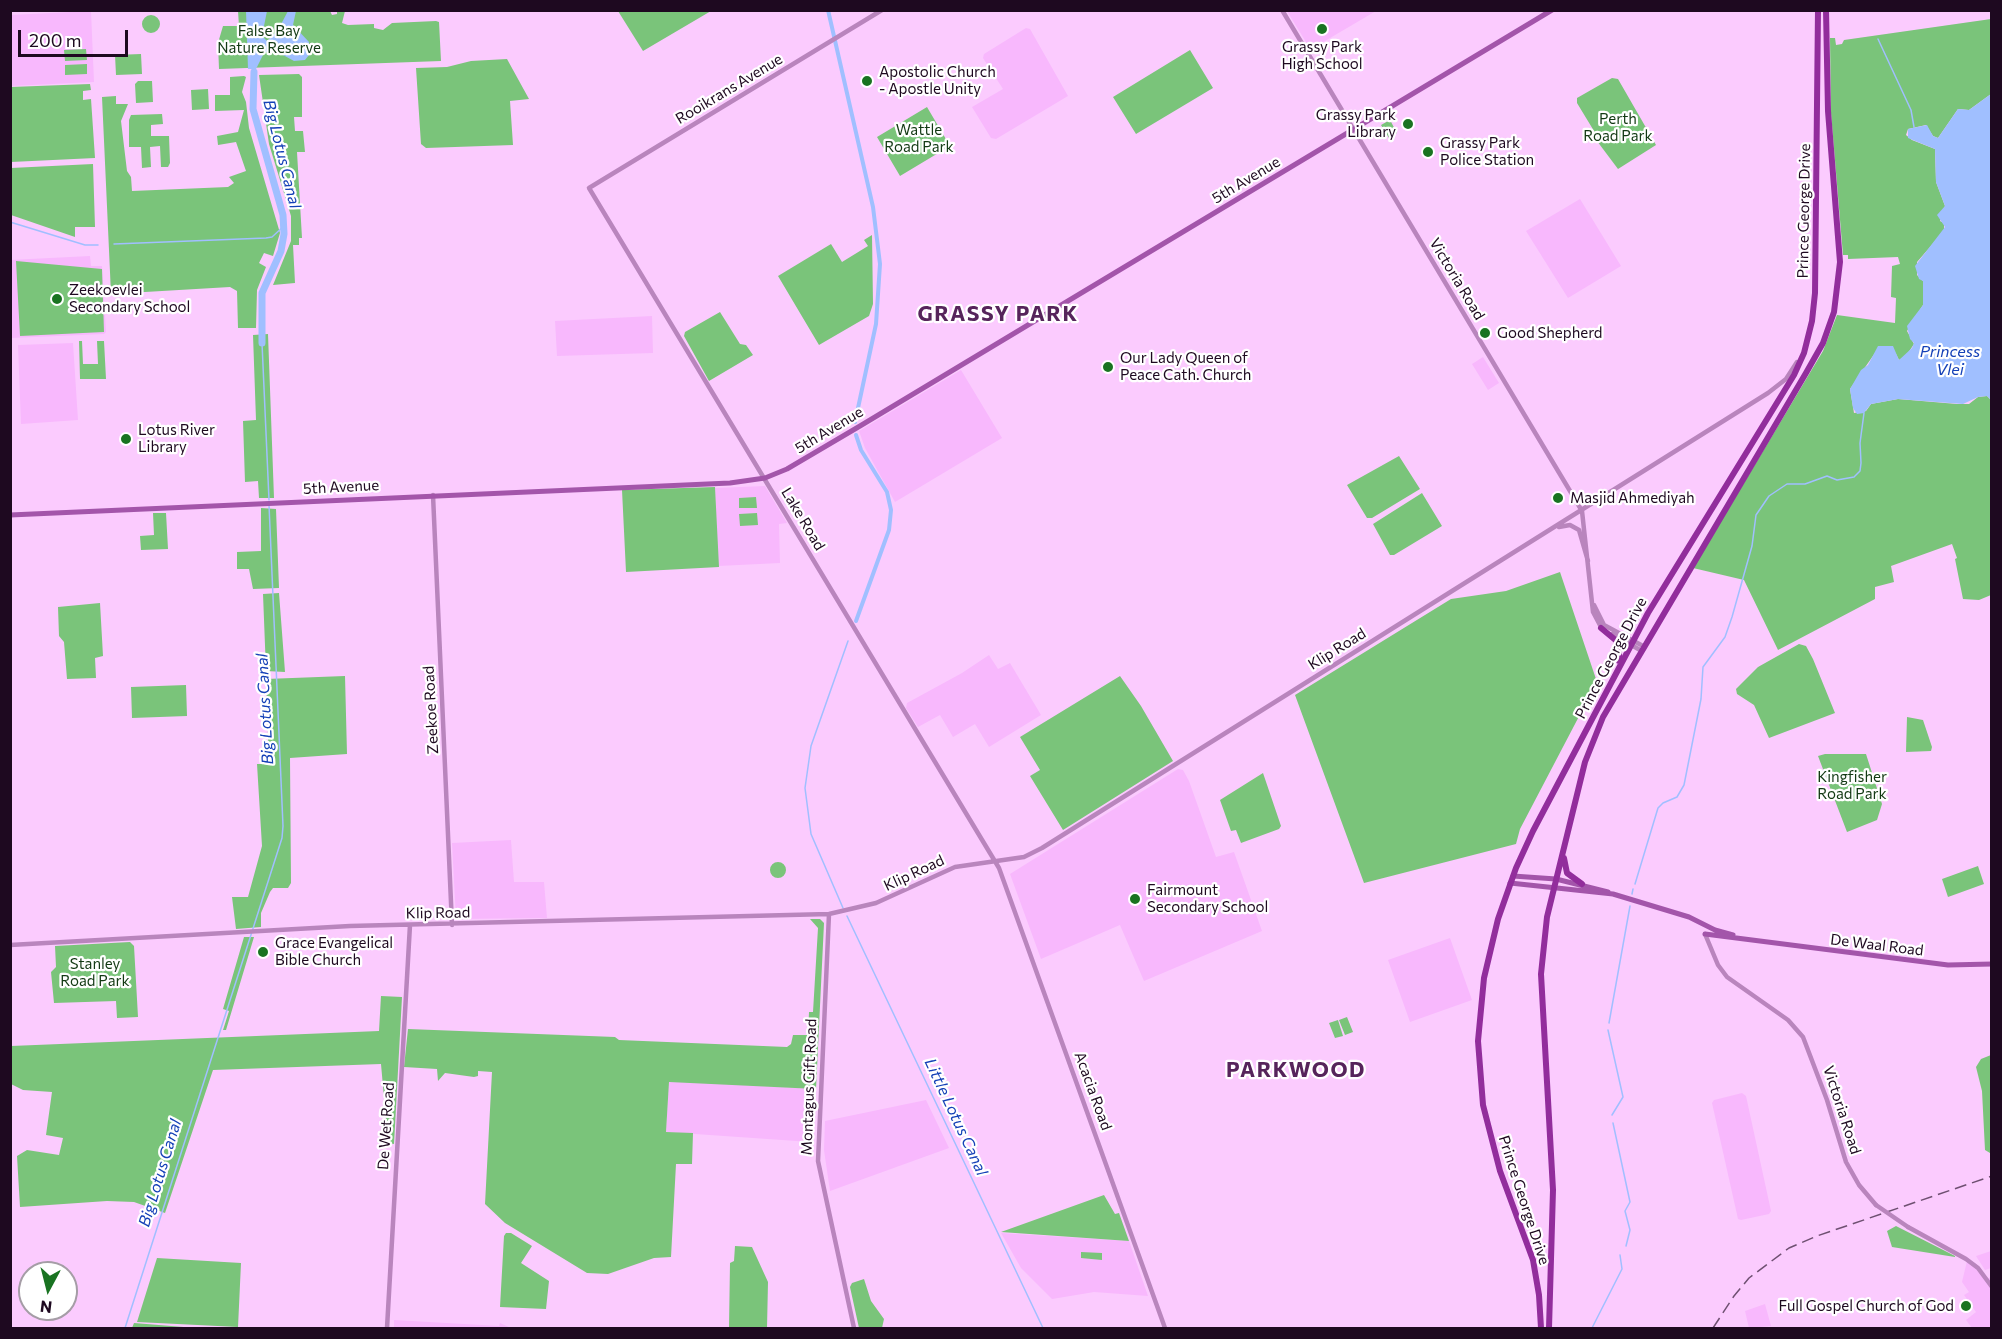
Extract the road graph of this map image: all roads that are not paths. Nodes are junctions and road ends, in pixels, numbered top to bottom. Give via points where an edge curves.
1 (882, 10) edge
2 (1282, 10) edge
3 (1552, 10) edge
4 (1818, 10) edge
5 (1826, 10) edge
6 (1353, 129) junction
7 (589, 188) joint
8 (1806, 346) junction
9 (1813, 361) junction
10 (1787, 386) junction
11 (1768, 393) junction
12 (765, 478) junction
13 (433, 495) junction
14 (1582, 511) junction
15 (10, 514) edge
16 (1553, 529) junction
17 (1589, 562) junction
18 (1593, 602) junction
19 (1601, 628) junction
20 (1632, 643) junction
21 (1642, 648) junction
22 (1614, 675) junction
23 (1564, 848) junction
24 (996, 862) junction
25 (1556, 879) junction
26 (1511, 880) junction
27 (1582, 884) junction
28 (1554, 887) junction
29 (1613, 894) junction
30 (829, 914) junction
31 (1692, 919) junction
32 (410, 925) junction
33 (452, 925) junction
34 (1712, 929) junction
35 (1704, 934) junction
36 (1761, 942) junction
37 (10, 945) edge
38 (1992, 964) edge
39 (1992, 1287) edge
40 (387, 1329) edge
41 (854, 1329) edge
42 (1165, 1329) edge
43 (1541, 1329) edge
44 (1550, 1329) edge

1 - 7 street, Rooikrans Avenue
2 - 6 street, Victoria Road
3 - 6 main road, 5th Avenue
4 - 8 main road, Prince George Drive via 1815,293
5 - 9 main road, Prince George Drive via 1828,111 1840,278 1832,321
6 - 12 main road, 5th Avenue via 850,432
6 - 14 street, Victoria Road
7 - 12 street, Lake Road
8 - 10 main road, Prince George Drive
8 - 11 street, Klip Road via 1788,376
9 - 10 main road
9 - 21 main road, Prince George Drive
10 - 11 street, Klip Road
10 - 20 main road, Prince George Drive
11 - 14 street, Klip Road
12 - 13 main road, 5th Avenue via 730,483
12 - 24 street, Lake Road
13 - 15 main road, 5th Avenue
13 - 33 street, Zeekoe Road
14 - 16 street, Klip Road
14 - 17 street, Victoria Road
16 - 17 street via 1568,525 1576,528
16 - 24 street, Klip Road via 1042,848 1020,858
17 - 18 street, Victoria Road
18 - 19 street, Victoria Road via 1593,615
18 - 20 street, Victoria Road via 1604,625
19 - 20 street, Victoria Road
19 - 22 main road via 1620,646 1621,656
20 - 21 street, Victoria Road
20 - 22 main road, Prince George Drive
21 - 23 main road, Prince George Drive via 1592,742
22 - 26 main road, Prince George Drive
23 - 25 main road, Prince George Drive
23 - 27 main road via 1567,873
24 - 30 street, Klip Road via 955,867 884,900
24 - 42 street, Acacia Road
25 - 26 main road, De Waal Road
25 - 27 main road, De Waal Road
25 - 28 main road, Prince George Drive
26 - 28 main road, De Waal Road
26 - 43 main road, Prince George Drive via 1484,978 1479,1074 1490,1138 1537,1277
27 - 29 main road, De Waal Road
28 - 29 main road, De Waal Road
28 - 44 main road, Prince George Drive via 1541,974 1553,1190
29 - 31 main road, De Waal Road
30 - 33 street, Klip Road
30 - 41 street, Montagus Gift Road via 818,1161
31 - 34 main road, De Waal Road
31 - 35 main road, Victoria Road
32 - 33 street, Klip Road
32 - 37 street, Klip Road
32 - 40 street, De Wet Road
34 - 35 main road
34 - 36 main road, De Waal Road
35 - 36 main road, De Waal Road
35 - 39 street, Victoria Road, bridge via 1724,973 1788,1020 1803,1036 1846,1162 1859,1185 1876,1205 1908,1227 1966,1258
36 - 38 main road, De Waal Road via 1948,965

